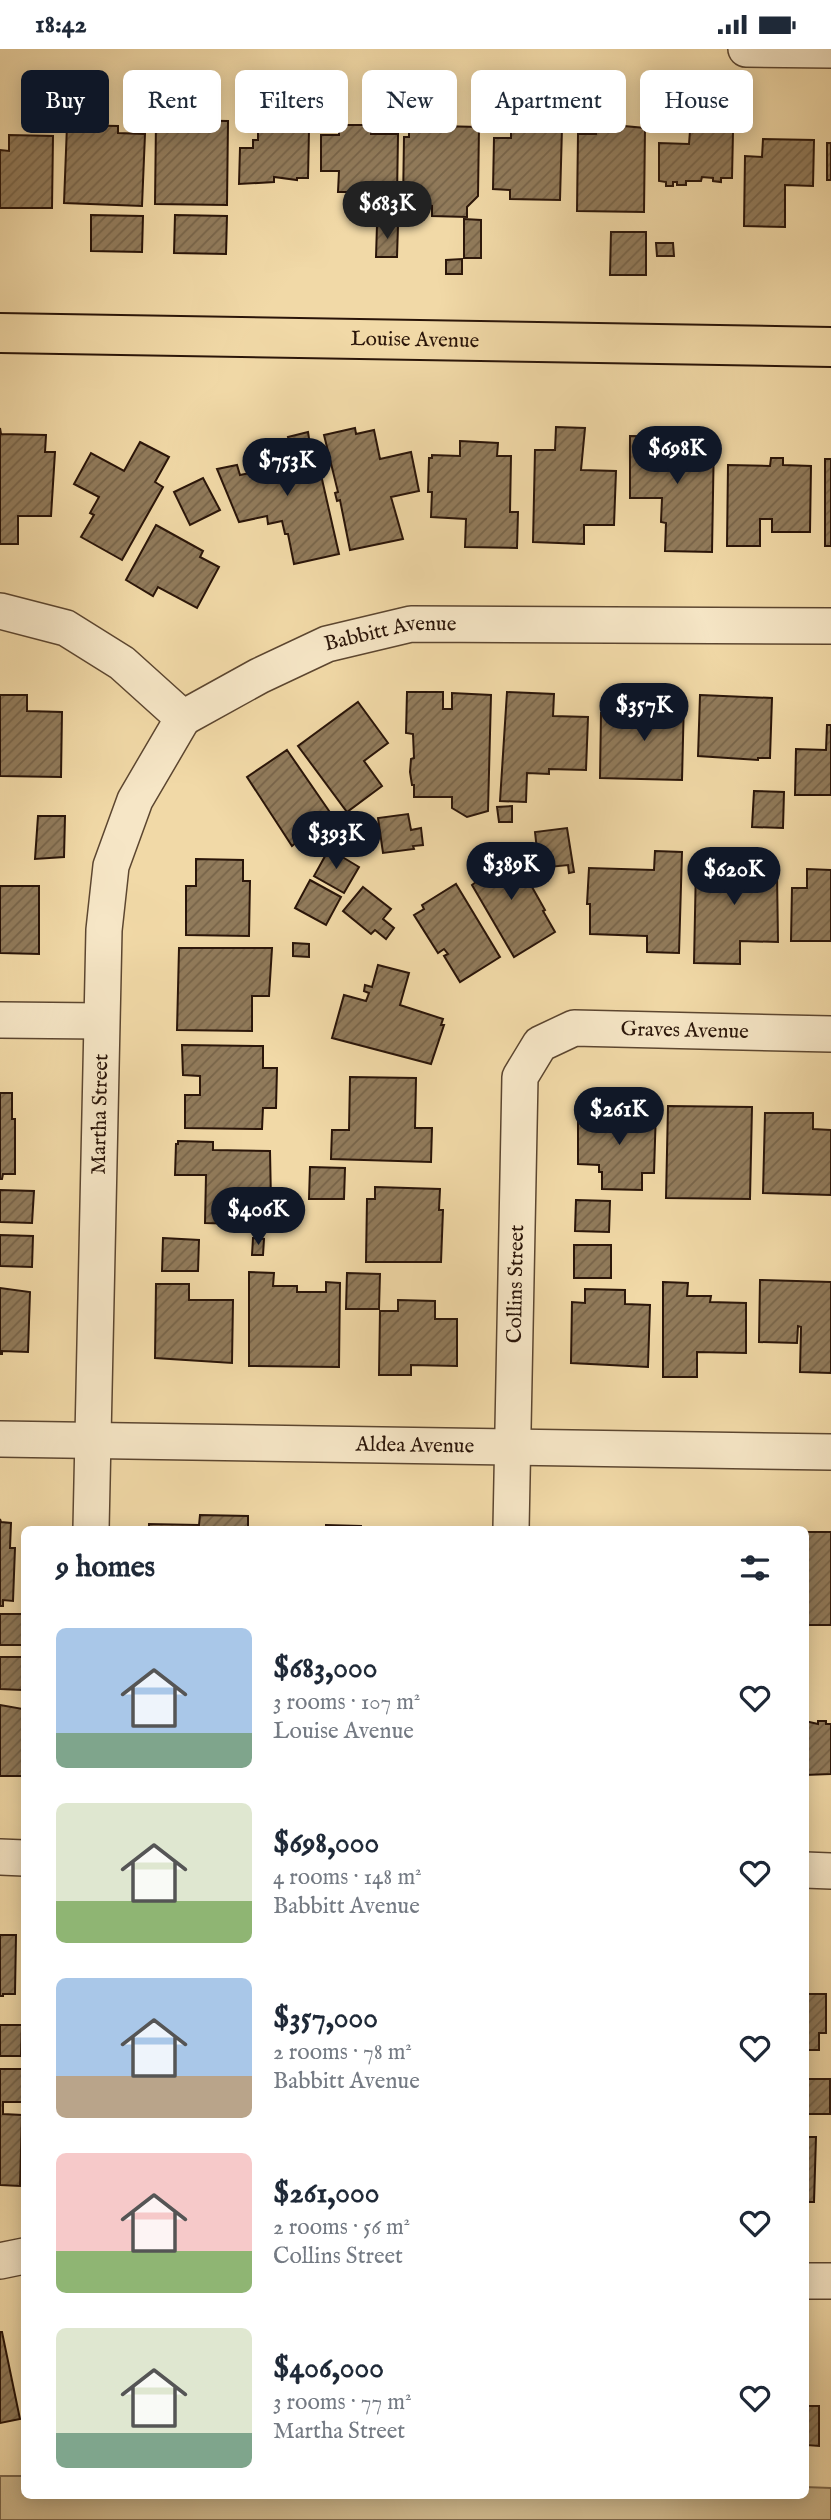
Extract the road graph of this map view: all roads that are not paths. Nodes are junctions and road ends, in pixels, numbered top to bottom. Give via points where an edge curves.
1 (746, 49) edge
2 (831, 50) edge
3 (0, 333) edge
4 (831, 347) edge
5 (0, 611) edge
6 (831, 626) edge
7 (183, 718) junction
8 (0, 1020) edge
9 (102, 1021) junction
10 (831, 1034) edge
11 (540, 1044) joint
12 (0, 1439) edge
13 (94, 1440) junction
14 (513, 1448) junction
15 (831, 1452) edge
16 (91, 1526) edge
17 (511, 1526) edge
18 (0, 1857) edge
19 (21, 1858) edge
20 (809, 1870) edge
21 (831, 1871) edge
22 (21, 2257) edge
23 (0, 2261) edge
24 (809, 2281) edge
25 (831, 2281) edge

1 - 2 street
3 - 4 main road, Louise Avenue
5 - 7 street via 66,628 122,663
6 - 7 street, Babbitt Avenue via 411,624 327,644
7 - 9 street, Martha Street via 135,800 111,866
8 - 9 street
9 - 13 street, Martha Street
10 - 11 street, Graves Avenue via 574,1028
11 - 14 street, Collins Street via 520,1077
12 - 13 street, Aldea Avenue
13 - 14 street, Aldea Avenue
13 - 16 street, Martha Street
14 - 15 street, Aldea Avenue
14 - 17 street, Collins Street
18 - 19 street
20 - 21 street
22 - 23 street
24 - 25 street

